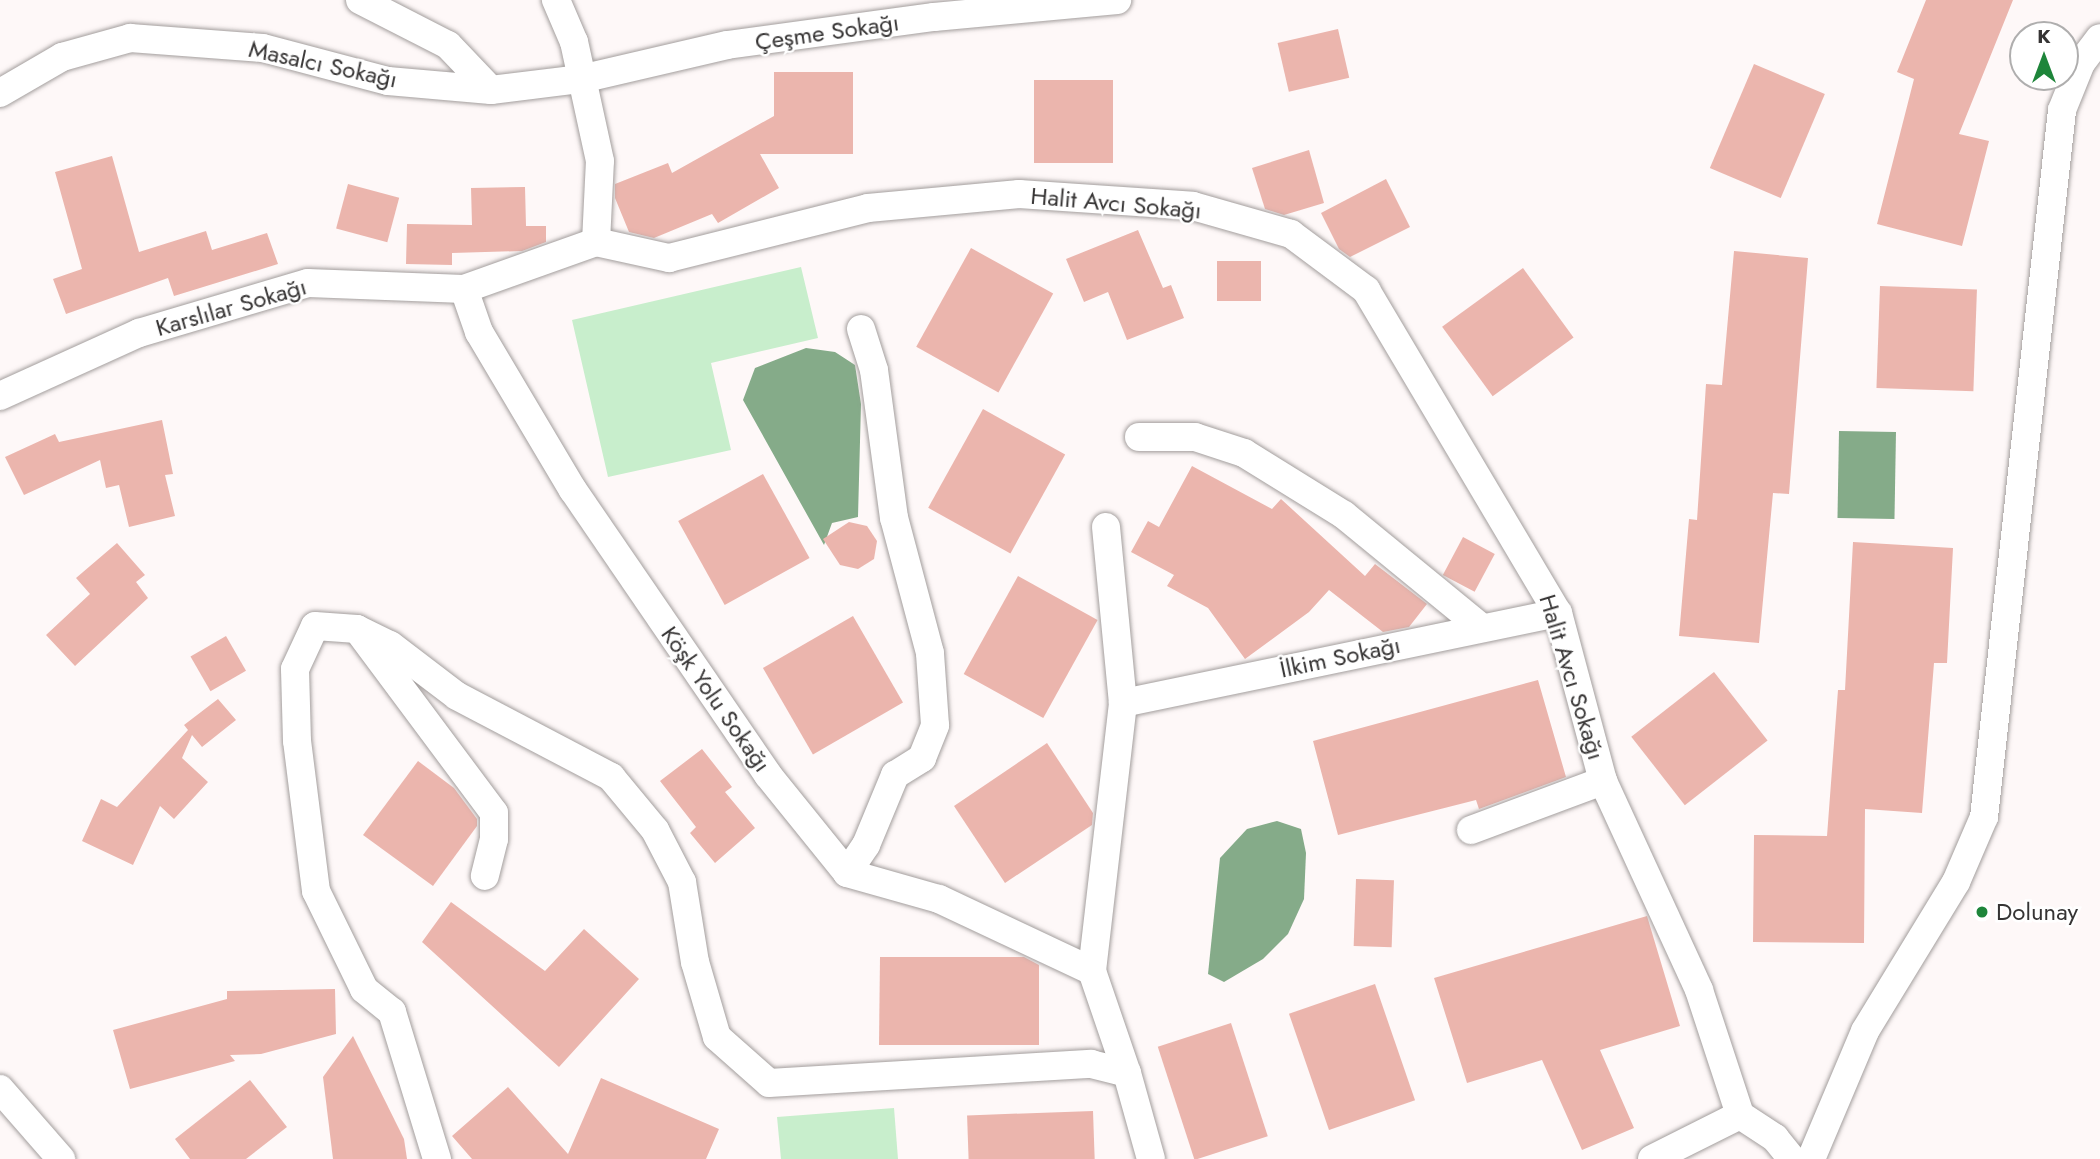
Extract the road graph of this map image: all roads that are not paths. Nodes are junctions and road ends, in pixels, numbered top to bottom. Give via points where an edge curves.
1 (360, 0) edge
2 (556, 0) edge
3 (1117, 0) edge
4 (2100, 38) edge
5 (581, 79) junction
6 (491, 90) junction
7 (0, 93) edge
8 (596, 242) junction
9 (464, 289) junction
10 (861, 329) dead end
11 (0, 396) edge
12 (1139, 437) dead end
13 (1106, 527) dead end
14 (1558, 613) junction
15 (1480, 627) junction
16 (356, 629) junction
17 (1123, 703) junction
18 (1603, 781) junction
19 (1471, 830) dead end
20 (847, 873) junction
21 (485, 876) dead end
22 (1092, 971) junction
23 (1127, 1073) junction
24 (0, 1089) edge
25 (1741, 1115) junction
26 (61, 1159) edge
27 (437, 1159) edge
28 (1151, 1159) edge
29 (1652, 1159) edge
30 (1792, 1159) edge
31 (1811, 1159) edge

1 - 6 street via 448,45
2 - 5 street via 575,42
3 - 5 street, Çeşme Sokağı via 934,17 727,45
4 - 31 street via 2081,63 2062,110 1984,817 1956,882 1866,1031
5 - 6 street, Çeşme Sokağı
5 - 8 street via 600,161
6 - 7 street, Masalcı Sokağı via 388,81 263,48 130,38 62,57
8 - 9 street, Karslılar Sokağı
8 - 14 street, Halit Avcı Sokağı via 669,258 868,208 1019,194 1193,206 1291,234 1366,290
9 - 11 street, Karslılar Sokağı via 308,283 139,333
9 - 20 street, Köşk Yolu Sokağı via 479,332 573,490 768,775
10 - 20 street via 874,370 894,518 930,653 934,725 922,758 895,775 866,845
12 - 15 street via 1195,437 1244,453 1344,515
13 - 17 street
14 - 15 street, İlkim Sokağı
14 - 18 street, Halit Avcı Sokağı
15 - 17 street, İlkim Sokağı
16 - 21 street via 494,813 494,839
16 - 23 street via 390,645 457,696 611,777 655,830 682,882 695,962 717,1037 769,1083 1068,1069 1091,1064
16 - 27 street via 316,626 295,669 297,741 316,891 364,989 392,1012
17 - 22 street
18 - 19 street, Halit Avcı Sokağı
18 - 25 street, Halit Avcı Sokağı via 1699,990
20 - 22 street via 939,899
22 - 23 street
23 - 28 street
24 - 26 street
25 - 29 street
25 - 30 street via 1775,1138

